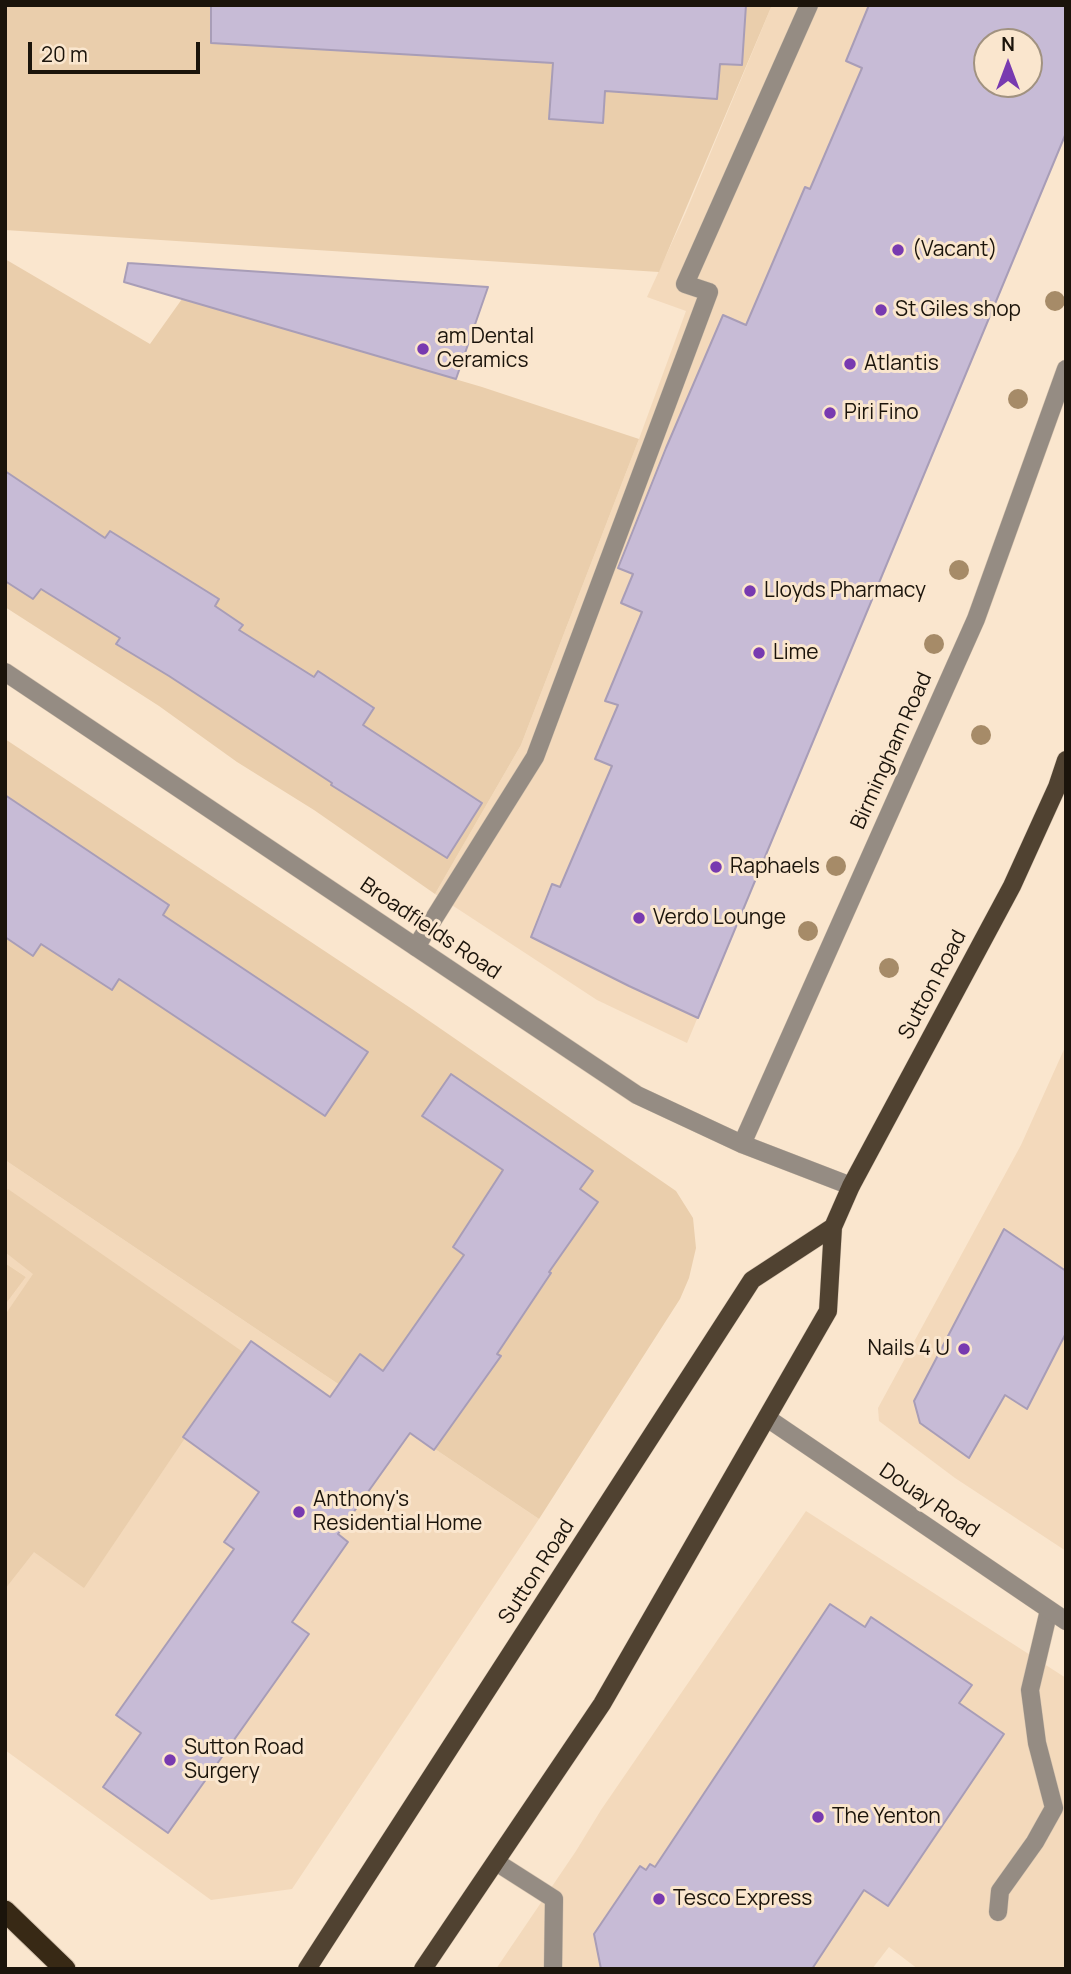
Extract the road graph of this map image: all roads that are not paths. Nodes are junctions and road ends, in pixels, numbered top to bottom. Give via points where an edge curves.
1 (809, 5) edge
2 (1066, 369) edge
3 (5, 672) edge
4 (1066, 760) edge
5 (416, 947) junction
6 (742, 1144) junction
7 (851, 1186) junction
8 (833, 1227) junction
9 (767, 1418) junction
10 (1049, 1610) junction
11 (1066, 1621) edge
12 (496, 1862) junction
13 (5, 1911) edge
14 (998, 1912) dead end
15 (65, 1969) edge
16 (307, 1969) edge
17 (423, 1969) edge
18 (553, 1969) edge

1 - 5 street via 685,284 709,292 535,757
2 - 6 street, Birmingham Road via 976,619
3 - 5 street, Broadfields Road
4 - 7 main road, Sutton Road via 1012,886
5 - 6 street, Broadfields Road via 638,1095
6 - 7 street, Broadfields Road
7 - 8 main road, Sutton Road
8 - 9 main road, Sutton Road via 828,1311
8 - 16 main road, Sutton Road via 752,1280
9 - 10 street, Douay Road
9 - 12 main road, Sutton Road via 602,1704
10 - 11 street, Douay Road
10 - 14 street via 1030,1690 1037,1743 1054,1808 1000,1891
12 - 17 main road, Sutton Road
12 - 18 street via 554,1899
13 - 15 highway

